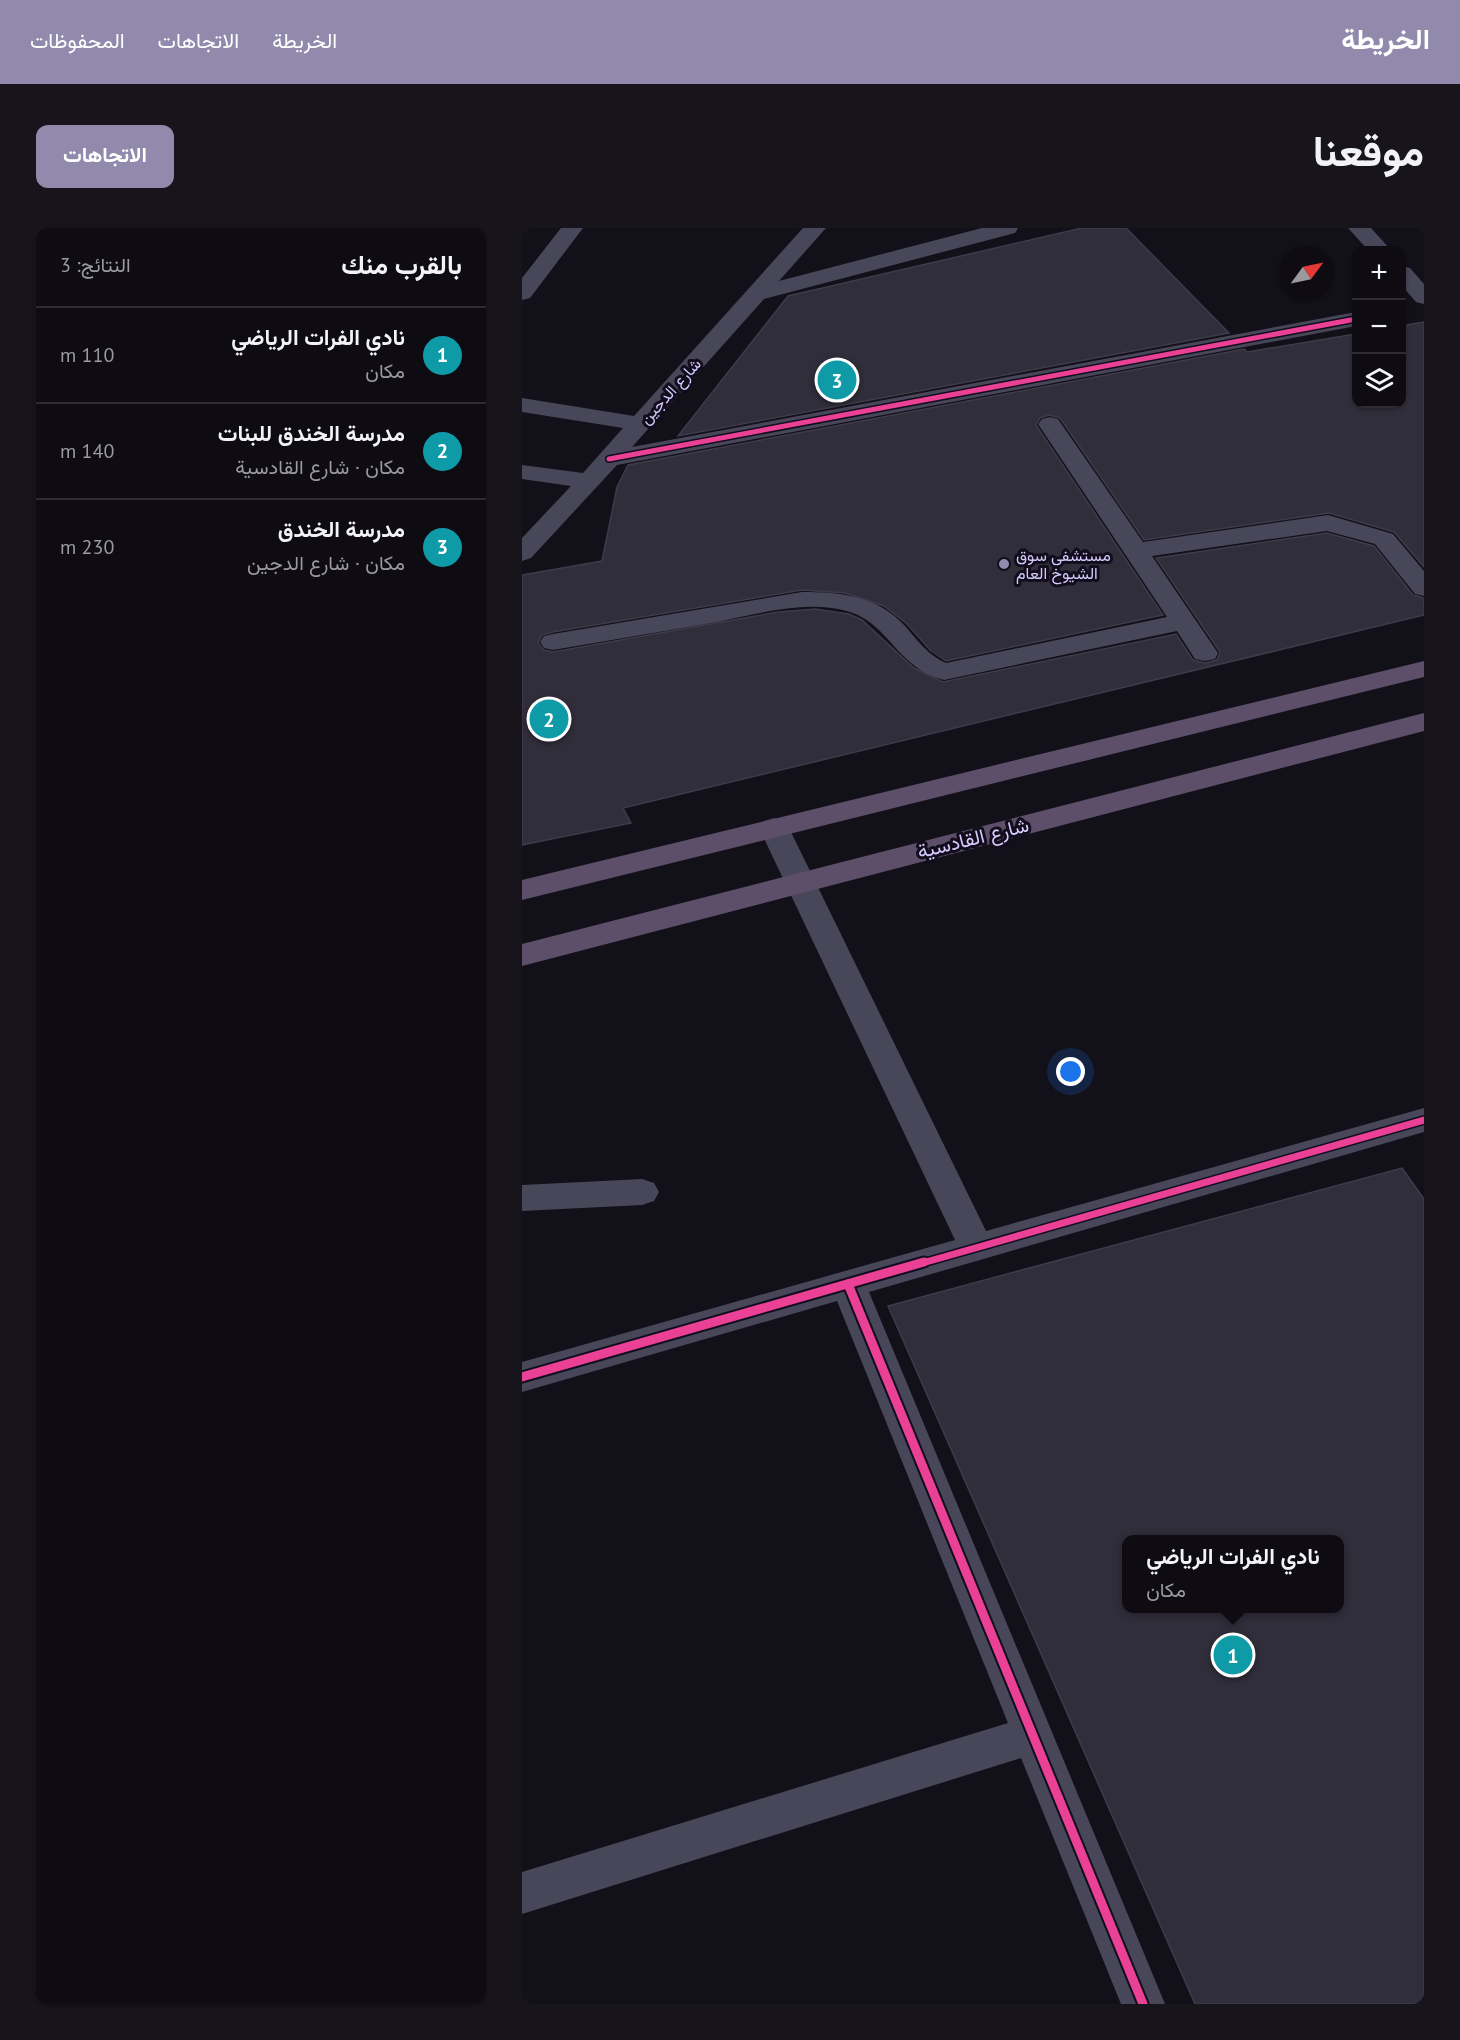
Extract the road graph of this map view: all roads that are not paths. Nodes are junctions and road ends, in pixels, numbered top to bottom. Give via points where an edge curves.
1 (572, 228) edge
2 (815, 228) edge
3 (1007, 228) edge
4 (1359, 228) edge
5 (1376, 246) edge
6 (1406, 278) edge
7 (522, 293) edge
8 (757, 294) junction
9 (1424, 297) edge
10 (1424, 306) edge
11 (1406, 310) edge
12 (1352, 320) edge
13 (522, 405) edge
14 (641, 424) junction
15 (1050, 424) dead end
16 (609, 459) junction
17 (522, 472) edge
18 (590, 481) junction
19 (1136, 551) junction
20 (522, 553) edge
21 (1424, 588) edge
22 (1184, 621) junction
23 (553, 642) dead end
24 (1205, 653) dead end
25 (1424, 669) edge
26 (1424, 722) edge
27 (774, 828) junction
28 (800, 883) junction
29 (522, 890) edge
30 (522, 955) edge
31 (1424, 1120) edge
32 (642, 1192) dead end
33 (522, 1198) edge
34 (976, 1247) junction
35 (848, 1284) junction
36 (522, 1377) edge
37 (1033, 1735) junction
38 (522, 1893) edge
39 (1143, 2004) edge

1 - 7 street
2 - 8 street, شارع الدجين
3 - 8 street
4 - 5 street
6 - 9 street
8 - 14 street, شارع الدجين
10 - 11 street
12 - 16 street
13 - 14 street
14 - 16 street, شارع الدجين
15 - 19 street
16 - 18 street, شارع الدجين
17 - 18 street
18 - 20 street, شارع الدجين
19 - 21 street via 1328,523 1384,538
19 - 22 street
22 - 23 street via 944,672 926,665 874,611 858,605 805,599
22 - 24 street
25 - 27 main road
26 - 28 main road, شارع القادسية
27 - 28 street
27 - 29 main road
28 - 30 main road, شارع القادسية
28 - 34 street
31 - 34 street
32 - 33 street
34 - 35 street
35 - 36 street
35 - 37 street
37 - 38 street
37 - 39 street

